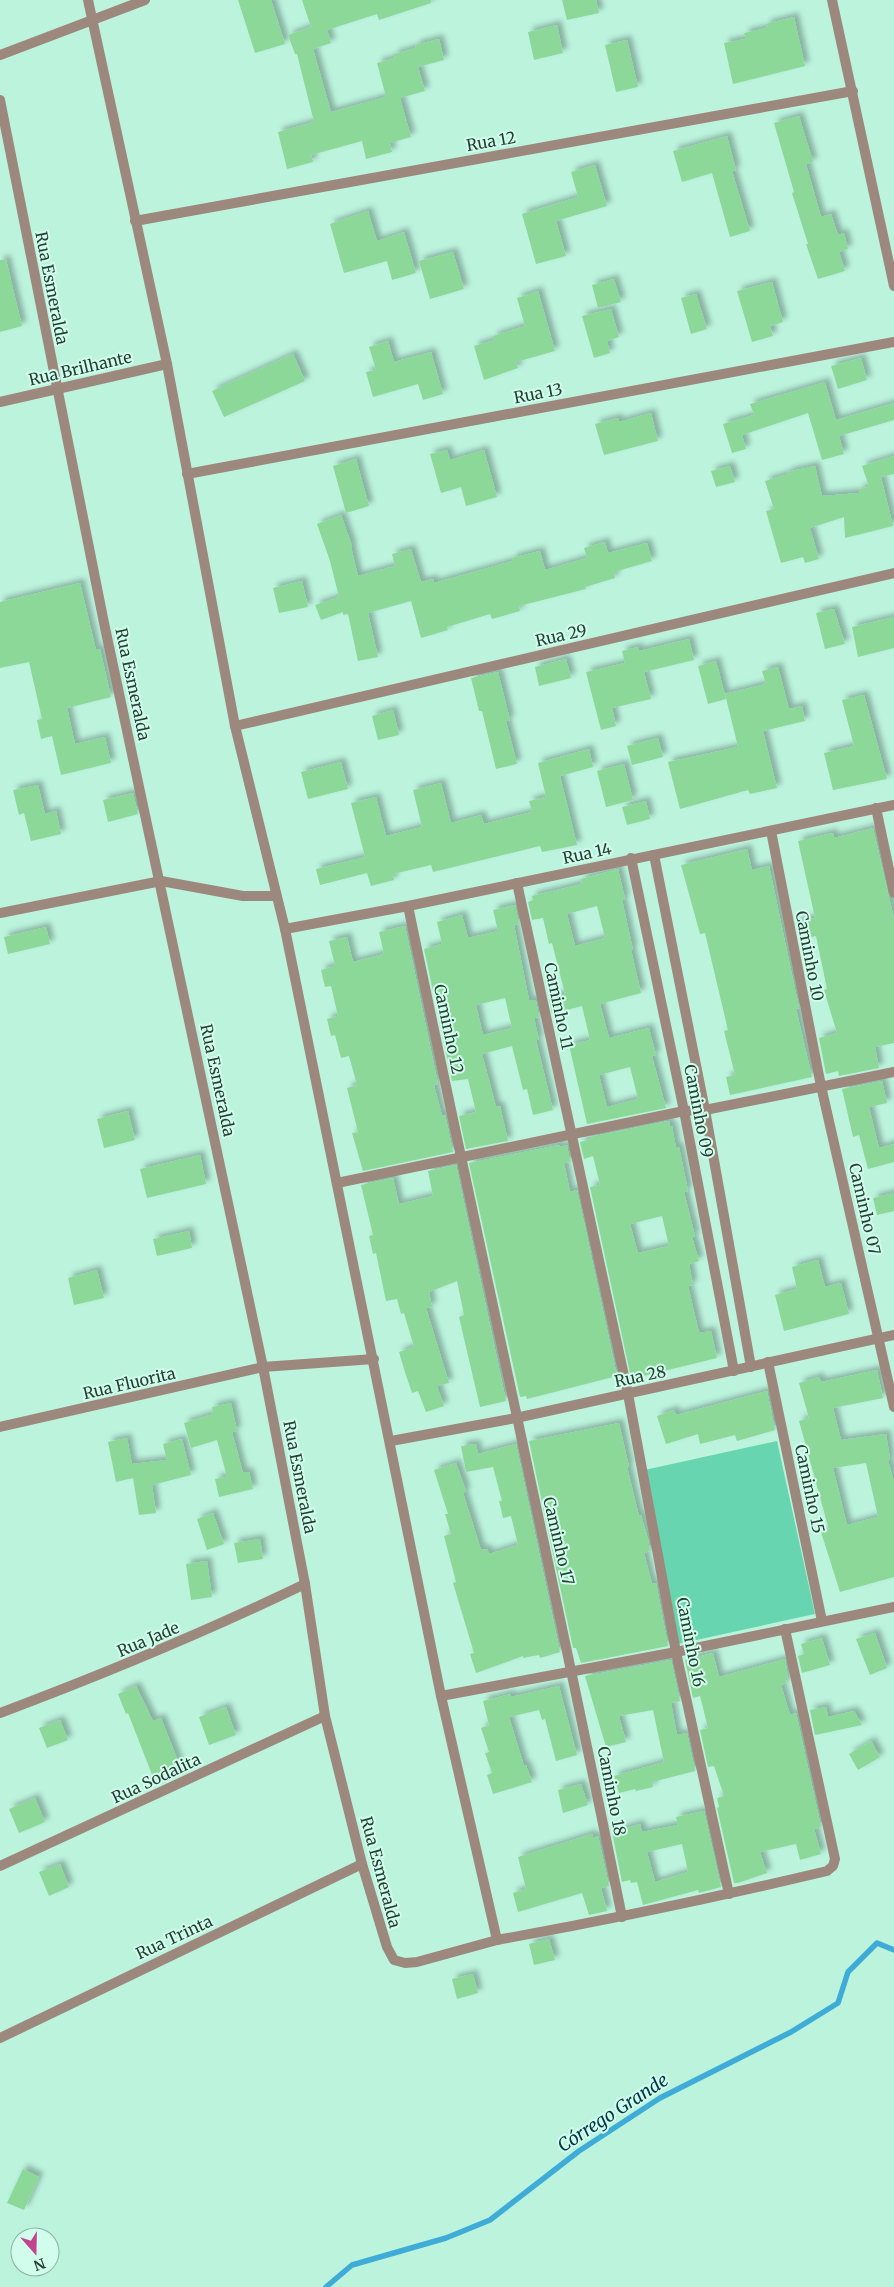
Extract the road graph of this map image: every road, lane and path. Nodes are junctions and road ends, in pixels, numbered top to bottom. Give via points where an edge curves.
1 (88, 0) edge
2 (145, 0) edge
3 (832, 0) edge
4 (92, 20) junction
5 (0, 55) edge
6 (853, 92) junction
7 (0, 100) edge
8 (135, 221) junction
9 (894, 286) edge
10 (894, 342) edge
11 (167, 364) junction
12 (56, 389) junction
13 (0, 402) edge
14 (187, 474) junction
15 (894, 573) edge
16 (235, 726) junction
17 (894, 805) edge
18 (876, 808) junction
19 (770, 831) junction
20 (654, 855) junction
21 (631, 858) junction
22 (161, 881) junction
23 (517, 883) junction
24 (894, 892) edge
25 (276, 896) junction
26 (408, 906) junction
27 (0, 913) edge
28 (285, 929) junction
29 (894, 1072) edge
30 (821, 1086) junction
31 (705, 1110) junction
32 (684, 1111) junction
33 (571, 1135) junction
34 (460, 1158) junction
35 (337, 1183) junction
36 (894, 1335) edge
37 (879, 1338) junction
38 (374, 1359) junction
39 (768, 1362) junction
40 (263, 1367) junction
41 (750, 1367) junction
42 (734, 1370) junction
43 (628, 1394) junction
44 (894, 1407) edge
45 (516, 1418) junction
46 (0, 1427) edge
47 (391, 1441) junction
48 (305, 1584) junction
49 (894, 1606) edge
50 (822, 1621) junction
51 (785, 1629) junction
52 (676, 1652) junction
53 (573, 1671) junction
54 (441, 1696) junction
55 (0, 1713) edge
56 (325, 1716) junction
57 (362, 1864) junction
58 (0, 1866) edge
59 (729, 1894) junction
60 (622, 1917) junction
61 (497, 1940) junction
62 (0, 2038) edge

1 - 4 street
2 - 4 street
3 - 6 street
4 - 5 street
4 - 8 street
6 - 8 street, Rua 12
6 - 9 street
7 - 12 street, Rua Esmeralda
8 - 11 street
10 - 14 street, Rua 13
11 - 12 street, Rua Brilhante
11 - 14 street
12 - 13 street, Rua Brilhante
12 - 22 street, Rua Esmeralda
14 - 16 street
15 - 16 street, Rua 29
16 - 25 street
17 - 18 street, Rua 14
18 - 19 street, Rua 14
18 - 24 street
19 - 20 street, Rua 14
19 - 30 street, Caminho 10
20 - 21 street, Rua 14
20 - 31 street, Caminho 09
21 - 23 street, Rua 14
21 - 32 street, Caminho 09
22 - 25 street via 242,896
22 - 27 street
22 - 40 street, Rua Esmeralda
23 - 26 street, Rua 14
23 - 33 street, Caminho 11
25 - 28 street
26 - 28 street, Rua 14
26 - 34 street, Caminho 12
28 - 35 street
29 - 30 street
30 - 31 street
30 - 37 street, Caminho 07
31 - 32 street
31 - 41 street, Caminho 09
32 - 33 street
32 - 42 street, Caminho 09
33 - 34 street
33 - 43 street, Caminho 11
34 - 35 street
34 - 45 street, Caminho 12
35 - 38 street
36 - 37 street, Rua 28
37 - 39 street, Rua 28
37 - 44 street, Caminho 07
38 - 40 street, Rua Fluorita
38 - 47 street
39 - 41 street, Rua 28
39 - 50 street, Caminho 15
40 - 46 street, Rua Fluorita
40 - 48 street, Rua Esmeralda
41 - 42 street, Rua 28
42 - 43 street, Rua 28
43 - 45 street, Rua 28
43 - 52 street, Caminho 16
45 - 47 street, Rua 28
45 - 53 street, Caminho 17
47 - 54 street
48 - 55 street, Rua Jade via 108,1672
48 - 56 street, Rua Esmeralda
49 - 50 street
50 - 51 street
51 - 52 street
51 - 59 street via 835,1859 833,1866 826,1871
52 - 53 street
52 - 59 street, Caminho 16
53 - 54 street
53 - 60 street, Caminho 18
54 - 61 street
56 - 57 street, Rua Esmeralda
56 - 58 street, Rua Sodalita
57 - 61 street, Rua Esmeralda via 387,1947 394,1960 417,1962
57 - 62 street, Rua Trinta
59 - 60 street
60 - 61 street

